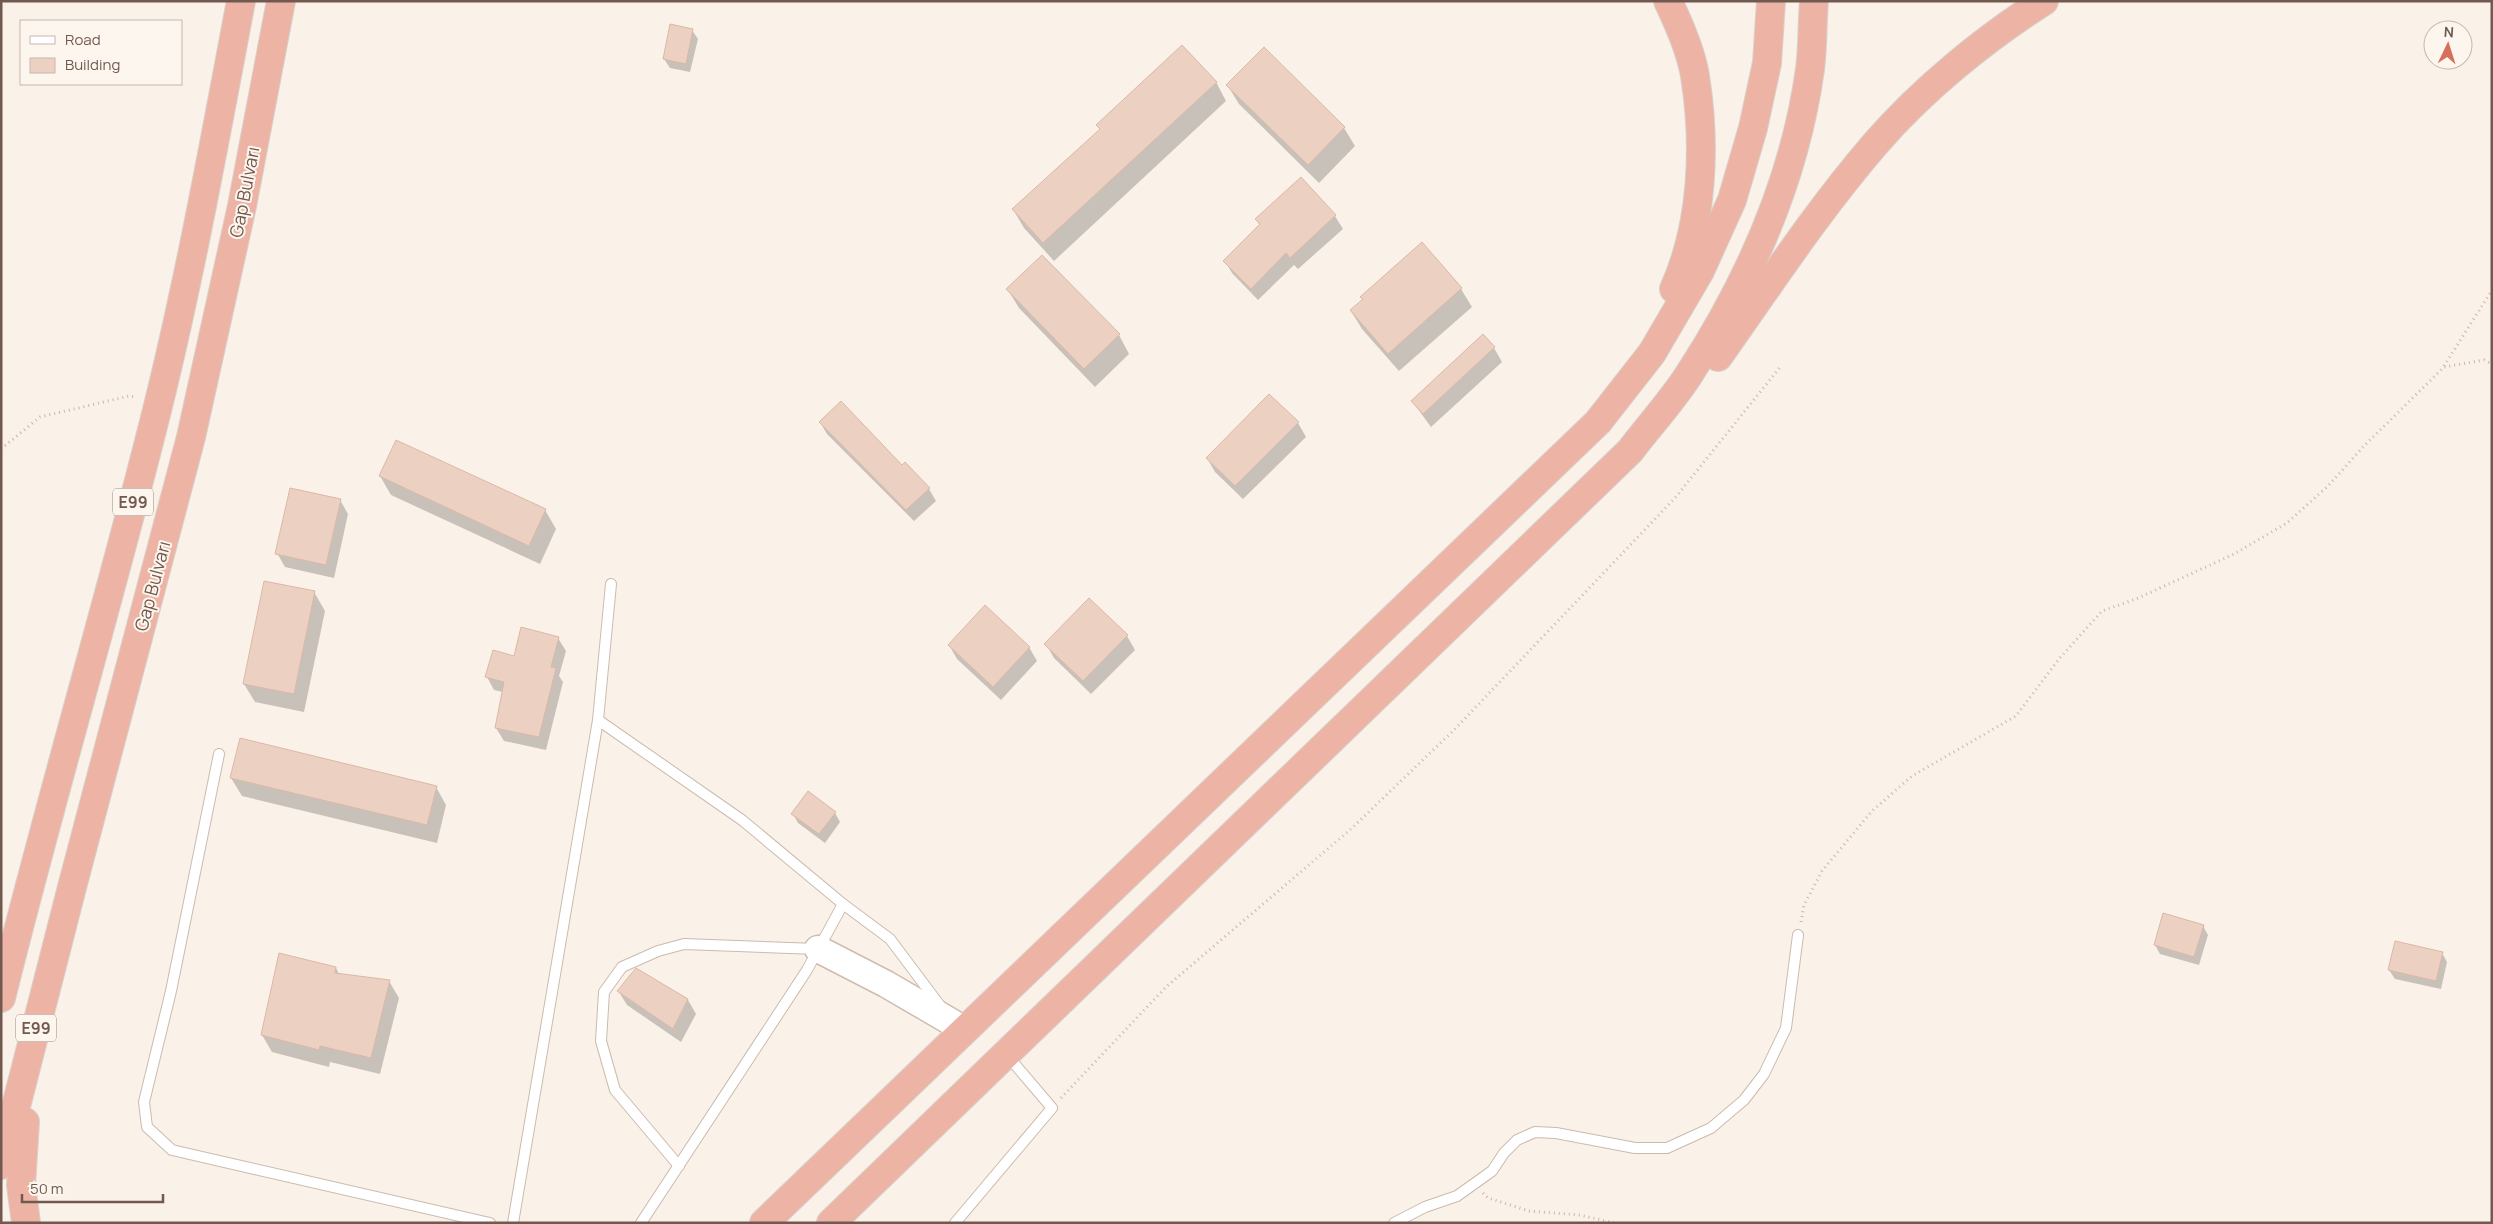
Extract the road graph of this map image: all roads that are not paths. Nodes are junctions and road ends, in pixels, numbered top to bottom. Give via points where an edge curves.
1 (241, 1) edge
2 (282, 1) edge
3 (1668, 1) edge
4 (1771, 1) edge
5 (1814, 1) edge
6 (2044, 1) edge
7 (1490, 526) junction
8 (1520, 556) junction
9 (611, 584) dead end
10 (598, 720) junction
11 (219, 754) dead end
12 (28, 889) junction
13 (71, 892) junction
14 (843, 904) junction
15 (1798, 935) road end
16 (818, 949) junction
17 (1, 980) edge
18 (1, 998) edge
19 (957, 1028) junction
20 (1006, 1054) junction
21 (1, 1165) edge
22 (679, 1166) junction
23 (26, 1223) edge
24 (490, 1223) edge
25 (513, 1223) edge
26 (641, 1223) edge
27 (764, 1223) edge
28 (831, 1223) edge
29 (955, 1223) edge
30 (1394, 1223) edge

1 - 12 highway, E99 via 204,198 159,401
2 - 13 highway, Gap Bulvarı / E99 via 242,206 191,437
3 - 7 highway via 1695,75 1700,125 1694,228 1681,275 1662,318 1594,414
4 - 7 highway via 1767,63 1753,128 1732,200 1700,271 1652,353 1598,422
5 - 8 highway via 1810,69 1795,139 1772,215 1738,290 1688,377 1630,451
6 - 8 highway via 2013,21 1937,83 1877,142 1814,221 1699,383 1634,455
7 - 19 highway
8 - 20 highway
9 - 10 lane
10 - 14 lane via 742,820
10 - 25 lane
11 - 24 lane via 171,991 144,1102 147,1127 172,1150
12 - 17 highway
12 - 18 highway, E99
13 - 21 highway, Gap Bulvarı / E99
13 - 23 highway via 46,1001 26,1118 21,1185
14 - 16 lane
14 - 19 lane via 890,939
15 - 30 lane via 1786,1028 1764,1074 1744,1100 1711,1128 1667,1148 1635,1148 1535,1132 1517,1140 1504,1152 1492,1171 1457,1196
16 - 19 street via 886,984
16 - 22 lane
16 - 22 lane via 684,944 622,967 604,992 601,1041 615,1090
19 - 27 highway
20 - 28 highway
20 - 29 lane via 1052,1108
22 - 26 lane

